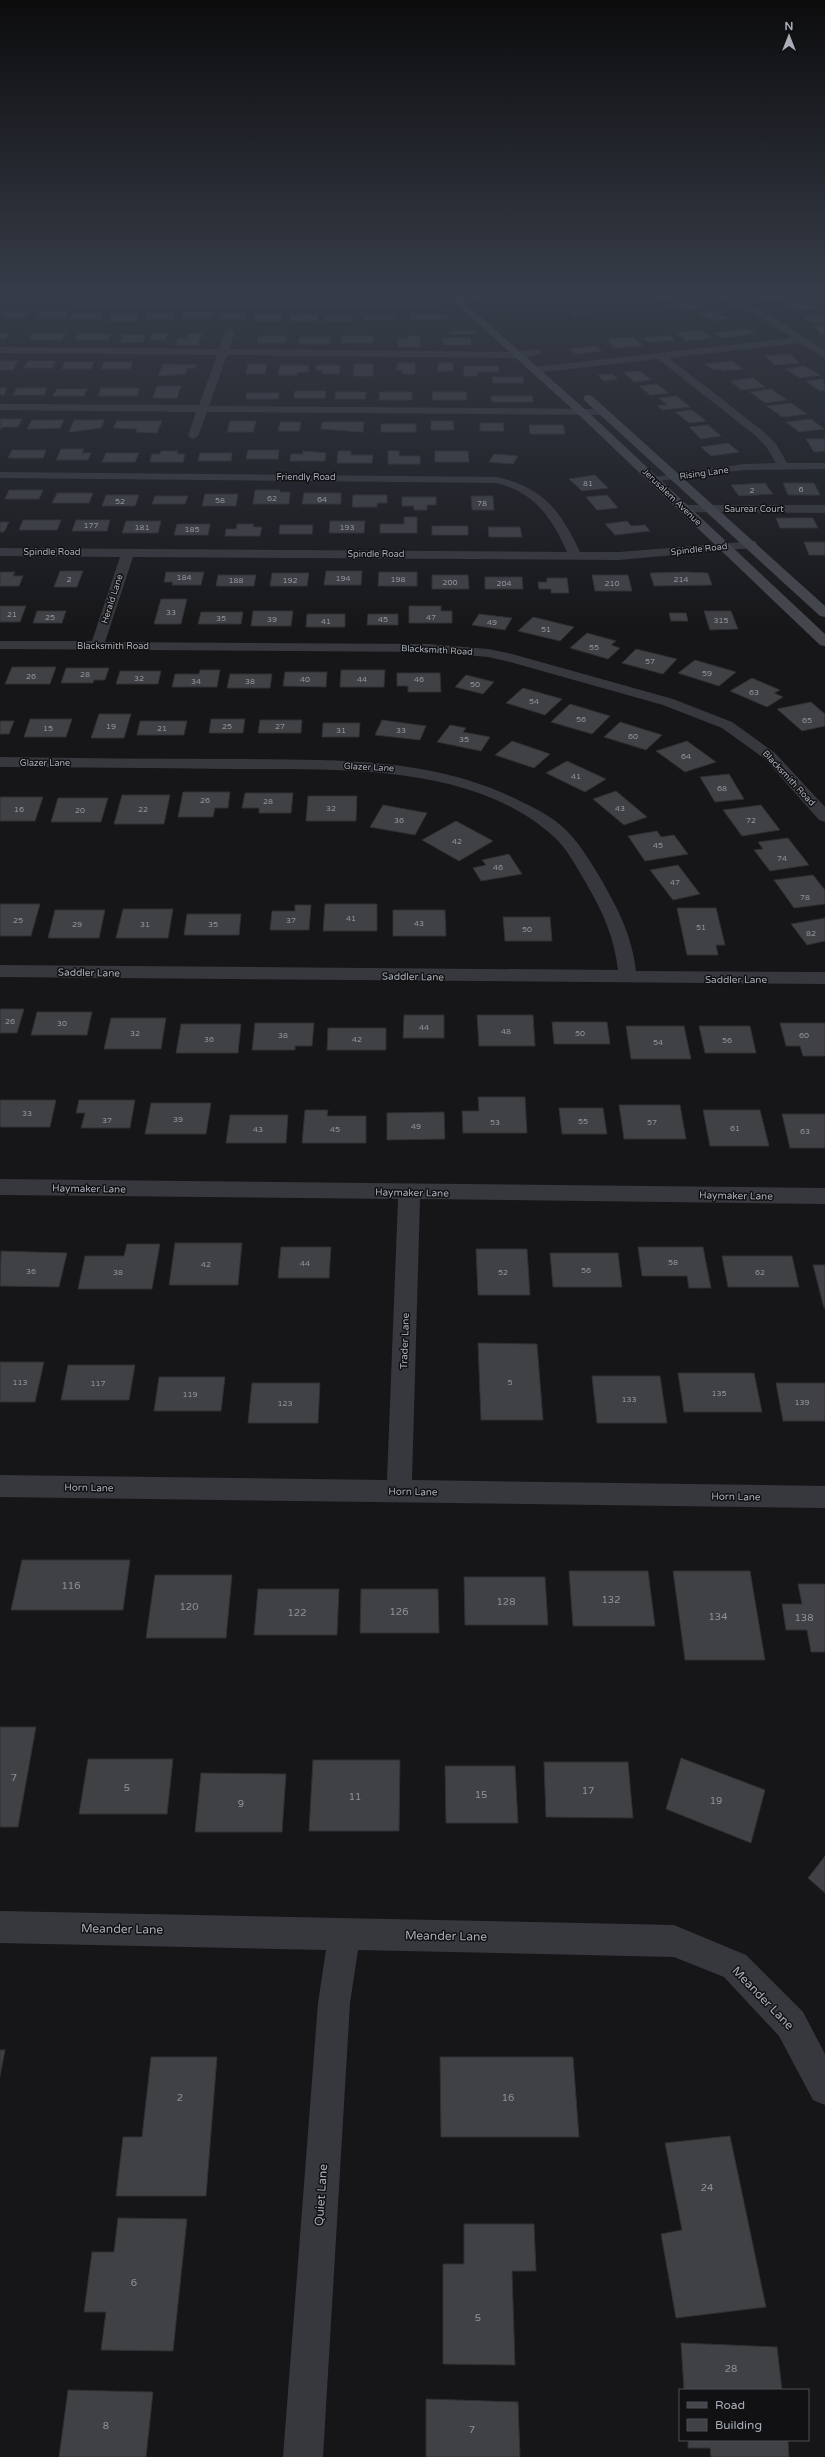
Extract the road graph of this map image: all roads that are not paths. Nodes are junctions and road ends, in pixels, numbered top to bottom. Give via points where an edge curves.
1 (204, 405) edge
2 (573, 405) edge
3 (596, 405) edge
4 (722, 405) edge
5 (0, 407) edge
6 (202, 409) junction
7 (604, 412) junction
8 (583, 413) junction
9 (193, 436) dead end
10 (783, 466) junction
11 (825, 466) edge
12 (0, 476) edge
13 (676, 476) junction
14 (654, 480) junction
15 (684, 509) junction
16 (712, 509) junction
17 (825, 509) edge
18 (751, 544) junction
19 (724, 547) junction
20 (0, 552) edge
21 (128, 552) junction
22 (575, 555) junction
23 (825, 613) edge
24 (825, 642) edge
25 (0, 645) edge
26 (97, 646) junction
27 (0, 762) edge
28 (825, 817) edge
29 (0, 971) edge
30 (628, 978) junction
31 (825, 978) edge
32 (0, 1187) edge
33 (409, 1192) junction
34 (825, 1196) edge
35 (0, 1486) edge
36 (399, 1491) junction
37 (825, 1497) edge
38 (0, 1926) edge
39 (345, 1934) junction
40 (825, 2088) edge
41 (303, 2457) edge

1 - 6 street
2 - 8 main road, Jerusalem Avenue
3 - 7 main road, Jerusalem Avenue
4 - 10 street via 772,446
5 - 6 street
6 - 8 street
6 - 9 street
7 - 8 street
7 - 13 main road, Jerusalem Avenue
8 - 14 main road, Jerusalem Avenue
10 - 11 street, Rising Lane
10 - 13 street, Rising Lane
12 - 22 street, Friendly Road via 497,480 521,486 534,493 561,524
13 - 14 street, Rising Lane
13 - 16 main road, Jerusalem Avenue
14 - 15 main road, Jerusalem Avenue
15 - 16 street, Saurear Court
15 - 19 main road, Jerusalem Avenue
16 - 17 street, Saurear Court
16 - 18 main road, Jerusalem Avenue
18 - 19 street, Spindle Road
18 - 23 main road, Jerusalem Avenue
19 - 22 street, Spindle Road via 654,554
19 - 24 main road, Jerusalem Avenue
20 - 21 street, Spindle Road
21 - 22 street, Spindle Road
21 - 26 street, Herald Lane
25 - 26 street, Blacksmith Road
26 - 28 street, Blacksmith Road via 429,648 488,653 512,658 668,702 727,725 770,756
27 - 30 street, Glazer Lane via 328,765 392,768 460,782 494,793 534,814 560,833 584,865 614,917 625,954
29 - 30 street, Saddler Lane
30 - 31 street, Saddler Lane
32 - 33 street, Haymaker Lane
33 - 34 street, Haymaker Lane
33 - 36 street, Trader Lane
35 - 36 street, Horn Lane
36 - 37 street, Horn Lane
38 - 39 street, Meander Lane
39 - 40 street, Meander Lane via 674,1941 735,1966 791,2024
39 - 41 street, Quiet Lane via 334,2003

